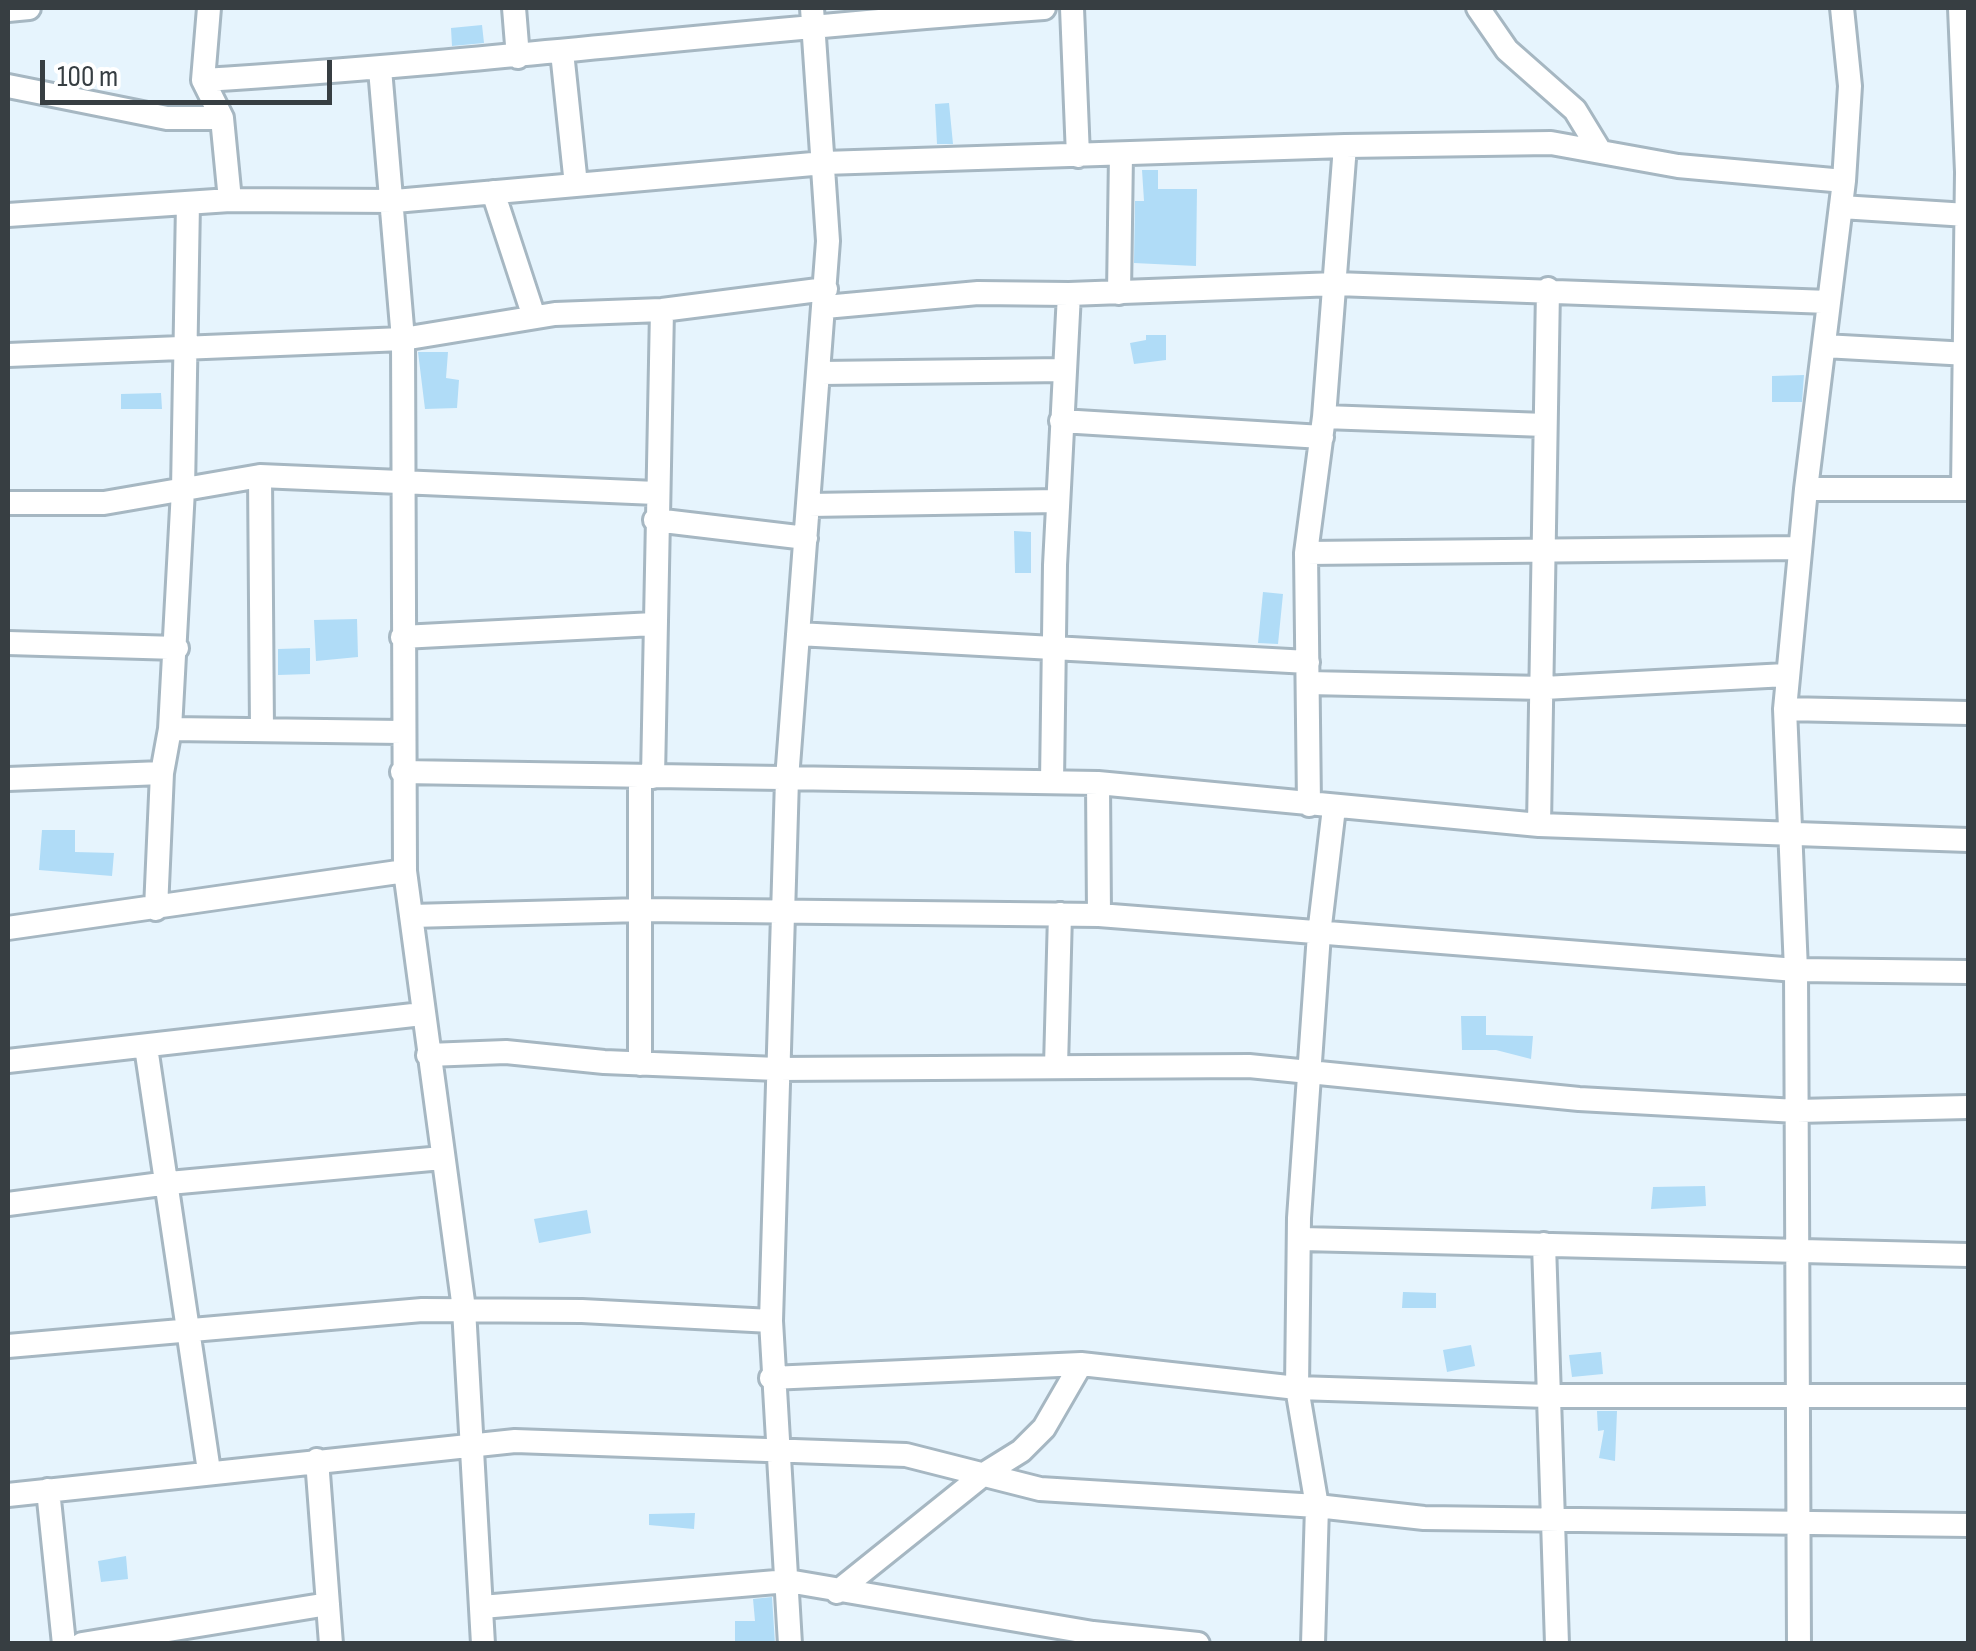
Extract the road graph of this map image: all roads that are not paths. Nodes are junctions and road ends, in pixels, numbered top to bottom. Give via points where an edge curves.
1 (28, 8) edge
2 (209, 8) edge
3 (514, 8) edge
4 (1044, 8) edge
5 (1072, 8) edge
6 (1478, 8) edge
7 (1842, 8) edge
8 (1960, 8) edge
9 (8, 10) edge
10 (977, 10) edge
11 (813, 15) edge
12 (562, 52) junction
13 (518, 57) junction
14 (380, 69) junction
15 (203, 80) junction
16 (8, 86) edge
17 (222, 118) junction
18 (1345, 146) junction
19 (1600, 151) junction
20 (1121, 154) junction
21 (1078, 156) junction
22 (824, 163) junction
23 (1968, 172) edge
24 (1844, 181) junction
25 (576, 185) junction
26 (492, 192) junction
27 (230, 200) junction
28 (395, 200) junction
29 (188, 203) junction
30 (1841, 207) junction
31 (8, 215) edge
32 (1967, 215) edge
33 (1336, 284) junction
34 (1548, 289) junction
35 (1119, 293) junction
36 (1069, 294) junction
37 (826, 298) junction
38 (1829, 302) junction
39 (662, 310) junction
40 (534, 317) junction
41 (404, 339) junction
42 (1824, 346) junction
43 (186, 348) junction
44 (1968, 354) edge
45 (8, 355) edge
46 (1065, 370) junction
47 (820, 373) junction
48 (1061, 421) junction
49 (1545, 425) junction
50 (1323, 427) junction
51 (260, 476) junction
52 (402, 480) junction
53 (1806, 489) junction
54 (1966, 489) edge
55 (183, 490) junction
56 (656, 493) junction
57 (1058, 501) junction
58 (8, 503) edge
59 (809, 504) junction
60 (655, 520) junction
61 (806, 538) junction
62 (1800, 548) junction
63 (1306, 553) junction
64 (1546, 553) junction
65 (654, 624) junction
66 (798, 634) junction
67 (402, 637) junction
68 (8, 643) edge
69 (1054, 647) junction
70 (177, 648) junction
71 (1308, 673) junction
72 (1786, 674) junction
73 (1544, 688) junction
74 (1785, 710) junction
75 (1968, 712) edge
76 (170, 730) junction
77 (262, 730) junction
78 (402, 732) junction
79 (402, 772) junction
80 (162, 773) junction
81 (647, 777) junction
82 (787, 778) junction
83 (8, 779) edge
84 (1052, 782) junction
85 (1098, 784) junction
86 (1309, 806) junction
87 (1334, 808) junction
88 (1539, 824) junction
89 (1790, 830) junction
90 (1968, 840) edge
91 (405, 871) junction
92 (156, 909) junction
93 (642, 910) junction
94 (781, 913) junction
95 (1060, 914) junction
96 (1098, 915) junction
97 (411, 916) junction
98 (8, 928) edge
99 (1319, 934) junction
100 (1796, 970) junction
101 (1968, 972) edge
102 (422, 1014) junction
103 (146, 1047) junction
104 (428, 1055) junction
105 (8, 1061) edge
106 (640, 1064) junction
107 (1056, 1066) junction
108 (777, 1069) junction
109 (1310, 1070) junction
110 (1968, 1107) edge
111 (1797, 1110) junction
112 (442, 1158) junction
113 (170, 1183) junction
114 (8, 1204) edge
115 (1302, 1239) junction
116 (1544, 1244) junction
117 (1796, 1248) junction
118 (1968, 1255) edge
119 (464, 1310) junction
120 (771, 1320) junction
121 (192, 1330) junction
122 (8, 1346) edge
123 (1081, 1364) junction
124 (771, 1378) junction
125 (1298, 1388) junction
126 (1800, 1395) junction
127 (1548, 1396) junction
128 (1968, 1396) edge
129 (474, 1443) junction
130 (778, 1450) junction
131 (317, 1460) junction
132 (210, 1471) junction
133 (984, 1474) junction
134 (48, 1490) junction
135 (8, 1495) edge
136 (1316, 1506) junction
137 (1552, 1522) junction
138 (1798, 1522) junction
139 (1968, 1525) edge
140 (788, 1581) junction
141 (837, 1592) junction
142 (328, 1604) junction
143 (482, 1607) junction
144 (1082, 1637) edge
145 (64, 1644) edge
146 (82, 1644) edge
147 (332, 1644) edge
148 (483, 1644) edge
149 (790, 1644) edge
150 (1198, 1644) edge
151 (1313, 1644) edge
152 (1557, 1644) edge
153 (1798, 1644) edge

1 - 9 street
2 - 15 street
3 - 13 street
4 - 10 street
5 - 21 street
6 - 19 street via 1508,50 1568,103
7 - 24 street via 1850,86
8 - 23 street
10 - 11 street
11 - 12 street
11 - 22 street
12 - 13 street
12 - 25 street
13 - 14 street
14 - 15 street
14 - 28 street
15 - 17 street
16 - 17 street via 168,118
17 - 27 street
18 - 19 street via 1551,144
18 - 20 street
18 - 33 street
19 - 24 street via 1678,166
20 - 21 street
20 - 35 street
21 - 22 street
22 - 25 street
22 - 37 street
23 - 32 street
24 - 30 street
25 - 26 street
26 - 28 street
26 - 40 street
27 - 28 street
27 - 29 street
28 - 41 street
29 - 31 street
29 - 43 street
30 - 32 street
30 - 38 street
32 - 44 street
33 - 34 street
33 - 35 street
33 - 50 street
34 - 38 street
34 - 49 street
35 - 36 street
36 - 37 street
36 - 46 street
37 - 39 street
37 - 47 street
38 - 42 street
39 - 40 street
39 - 56 street
40 - 41 street
41 - 43 street
41 - 52 street
42 - 44 street
42 - 53 street
43 - 45 street
43 - 55 street
44 - 54 street
46 - 47 street
46 - 48 street
47 - 59 street
48 - 50 street
48 - 57 street
49 - 50 street
49 - 64 street
50 - 63 street
51 - 52 street
51 - 55 street
51 - 77 street
52 - 56 street
52 - 67 street
53 - 54 street
53 - 62 street
55 - 58 street via 104,503
55 - 70 street
56 - 60 street
57 - 59 street
57 - 69 street
59 - 61 street
60 - 61 street
60 - 65 street
61 - 66 street
62 - 64 street
62 - 72 street
63 - 64 street
63 - 71 street
64 - 73 street
65 - 67 street
65 - 81 street
66 - 69 street
66 - 82 street
67 - 78 street
68 - 70 street
69 - 71 street
69 - 84 street
70 - 76 street
71 - 73 street
71 - 86 street
72 - 73 street
72 - 74 street
73 - 88 street
74 - 75 street
74 - 89 street
76 - 77 street
76 - 80 street
77 - 78 street
78 - 79 street
79 - 81 street
79 - 91 street
80 - 83 street
80 - 92 street
81 - 82 street
81 - 93 street
82 - 84 street
82 - 94 street
84 - 85 street
85 - 86 street
85 - 96 street
86 - 87 street
87 - 88 street
87 - 99 street
88 - 89 street
89 - 90 street
89 - 100 street
91 - 92 street
91 - 97 street
92 - 98 street
93 - 94 street
93 - 97 street
93 - 106 street
94 - 95 street
94 - 108 street
95 - 96 street
95 - 107 street
96 - 99 street
97 - 102 street
99 - 100 street
99 - 109 street
100 - 101 street
100 - 111 street
102 - 103 street
102 - 104 street
103 - 105 street
103 - 113 street
104 - 106 street via 506,1052
104 - 112 street
106 - 108 street
107 - 108 street
107 - 109 street
108 - 120 street
109 - 111 street via 1579,1098
109 - 115 street
110 - 111 street
111 - 117 street
112 - 113 street
112 - 119 street
113 - 114 street
113 - 121 street
115 - 116 street
115 - 125 street
116 - 117 street
116 - 127 street
117 - 118 street
117 - 126 street
119 - 120 street
119 - 121 street
119 - 129 street
120 - 124 street
121 - 122 street
121 - 132 street
123 - 124 street
123 - 125 street
123 - 133 street via 1044,1428
124 - 130 street
125 - 127 street
125 - 136 street
126 - 127 street
126 - 128 street
126 - 138 street
127 - 137 street
129 - 130 street
129 - 131 street
129 - 143 street
130 - 133 street via 906,1456
130 - 140 street
131 - 132 street
131 - 142 street
132 - 134 street
133 - 136 street via 1074,1492
133 - 141 street
134 - 135 street
134 - 145 street
136 - 137 street
136 - 151 street
137 - 138 street
137 - 152 street
138 - 139 street
138 - 153 street
140 - 141 street
140 - 143 street
140 - 149 street
141 - 144 street
142 - 146 street
142 - 147 street
143 - 148 street
144 - 150 street

